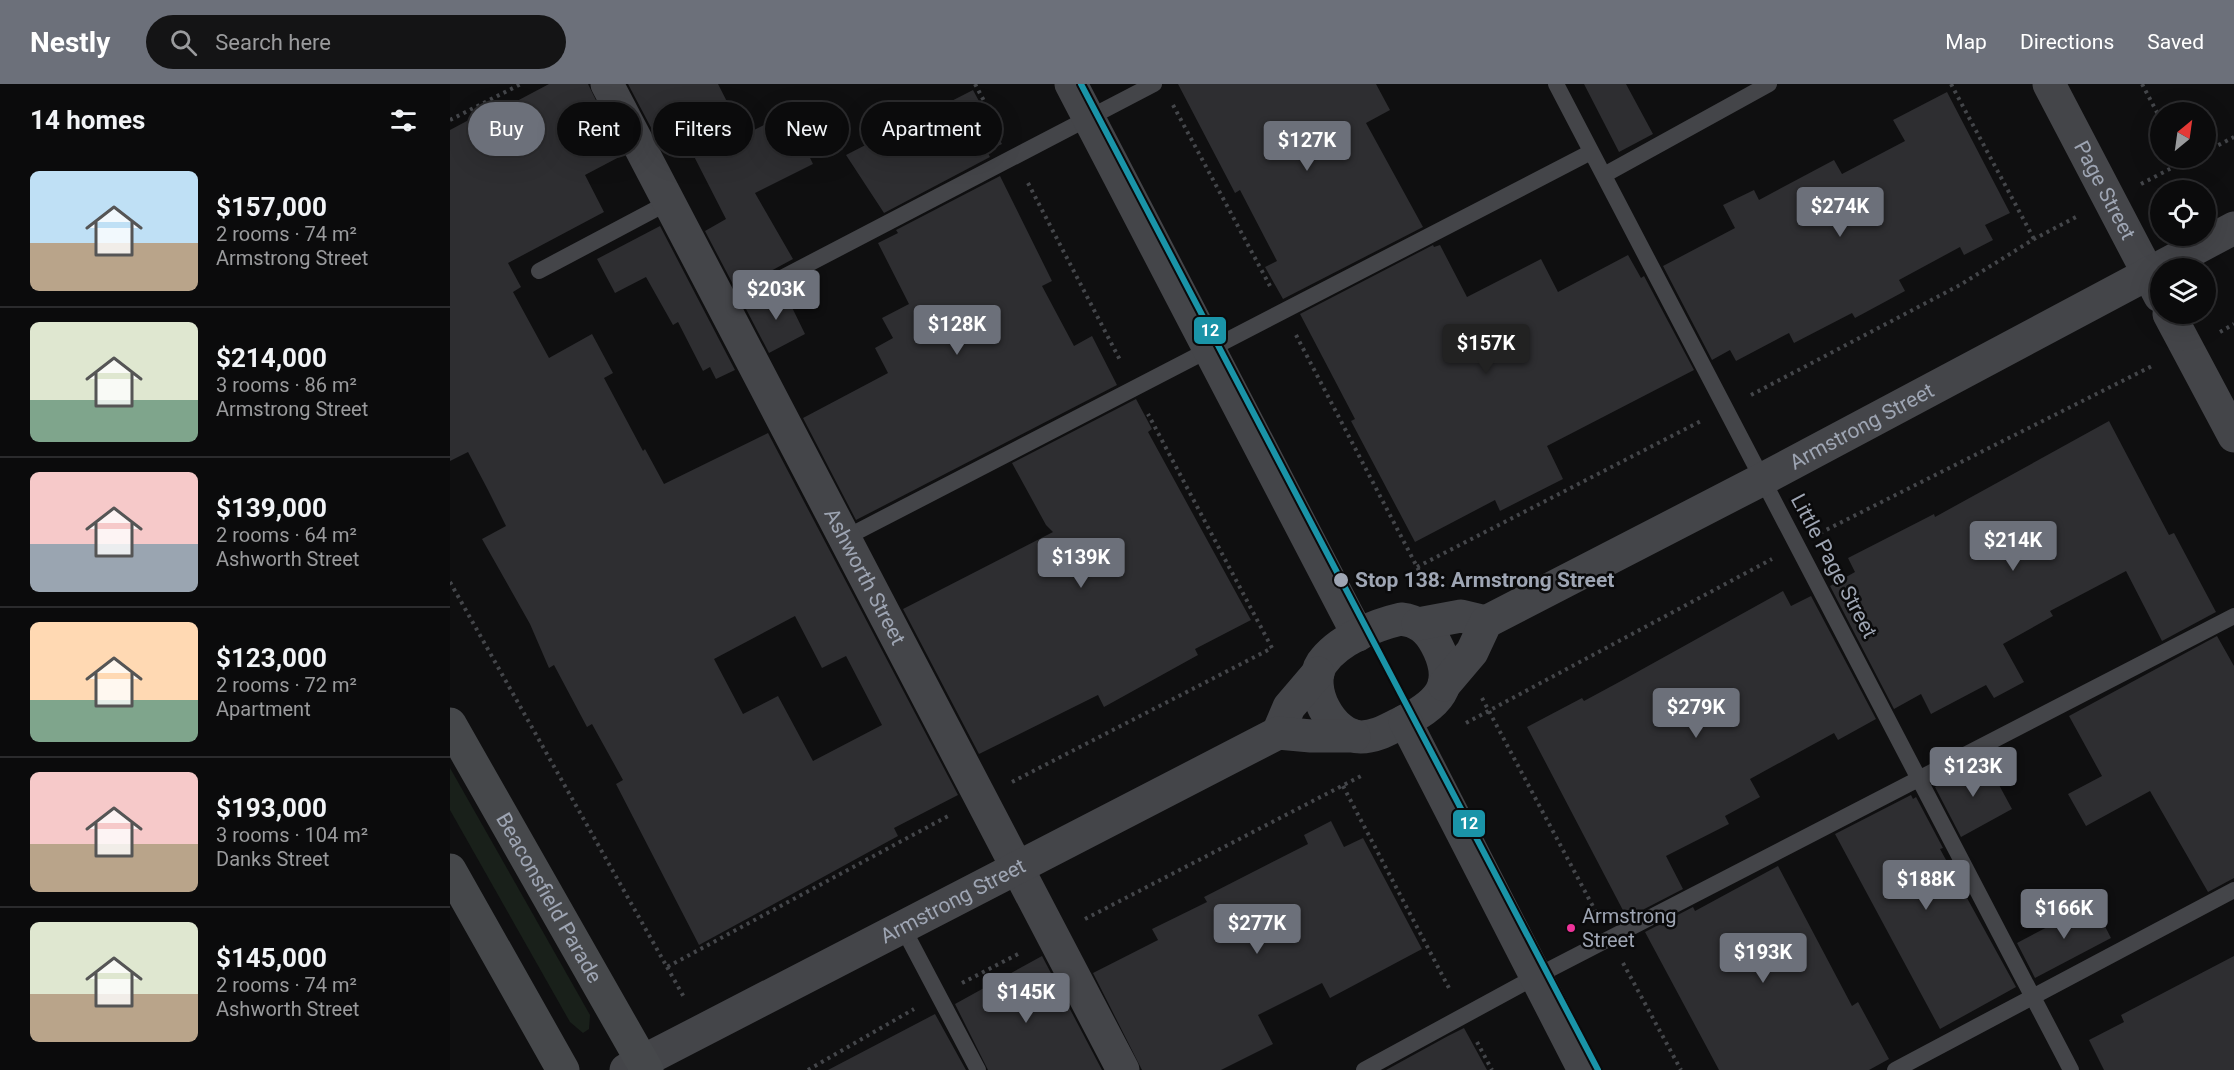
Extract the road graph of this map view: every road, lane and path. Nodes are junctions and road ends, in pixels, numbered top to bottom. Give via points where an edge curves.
1 (521, 84) edge
2 (607, 84) edge
3 (975, 84) edge
4 (1071, 84) edge
5 (1556, 84) edge
6 (1769, 84) edge
7 (1951, 84) edge
8 (2049, 84) edge
9 (2142, 84) edge
10 (1161, 89) edge
11 (2152, 102) edge
12 (1089, 118) junction
13 (450, 120) edge
14 (2234, 137) edge
15 (2216, 146) edge
16 (1591, 152) junction
17 (1014, 157) junction
18 (2168, 168) edge
19 (1604, 175) junction
20 (2110, 200) junction
21 (669, 202) junction
22 (2234, 228) edge
23 (2034, 239) junction
24 (2191, 258) edge
25 (539, 271) dead end
26 (2150, 276) edge
27 (2150, 286) edge
28 (724, 308) junction
29 (1284, 312) junction
30 (2174, 324) edge
31 (2188, 349) junction
32 (1210, 351) junction
33 (1134, 387) junction
34 (1726, 409) junction
35 (2234, 436) edge
36 (1763, 479) junction
37 (845, 538) junction
38 (1797, 545) junction
39 (1417, 567) junction
40 (450, 582) edge
41 (2234, 616) edge
42 (1431, 622) junction
43 (1486, 622) junction
44 (1358, 635) junction
45 (1318, 673) junction
46 (1454, 674) junction
47 (1488, 711) junction
48 (450, 724) edge
49 (1278, 733) junction
50 (1412, 733) junction
51 (1354, 736) junction
52 (1364, 775) dead end
53 (1920, 779) junction
54 (1343, 786) junction
55 (981, 798) junction
56 (1018, 869) junction
57 (450, 870) edge
58 (2234, 890) edge
59 (903, 928) junction
60 (1053, 936) junction
61 (1610, 939) junction
62 (1534, 977) junction
63 (938, 995) junction
64 (2033, 997) junction
65 (1464, 1016) junction
66 (639, 1067) edge
67 (563, 1070) edge
68 (808, 1070) edge
69 (978, 1070) edge
70 (1123, 1070) edge
71 (1364, 1070) edge
72 (1492, 1070) edge
73 (1584, 1070) edge
74 (1682, 1070) edge
75 (1895, 1070) edge
76 (2071, 1070) edge

1 - 13 path
2 - 21 street, Ashworth Street
3 - 17 path
4 - 12 street
5 - 16 lane, Little Page Street
6 - 19 lane
7 - 23 path
8 - 20 street, Page Street
9 - 11 path
10 - 12 lane
10 - 29 path
12 - 17 lane
12 - 32 street
14 - 15 path
16 - 19 lane, Little Page Street
16 - 29 lane
17 - 28 lane
17 - 33 path
18 - 20 path
19 - 34 lane, Little Page Street
20 - 23 path
20 - 26 street, Page Street
21 - 25 lane
21 - 28 street, Ashworth Street
22 - 24 street, Armstrong Street
23 - 34 path via 1960,285
27 - 36 street, Armstrong Street
28 - 37 street, Ashworth Street
29 - 32 lane
29 - 39 path
30 - 31 street
31 - 35 street
31 - 38 path
32 - 33 lane
32 - 44 street
33 - 37 lane
33 - 55 path via 1272,648
34 - 36 lane, Little Page Street
34 - 39 path
36 - 38 lane, Little Page Street
36 - 43 street, Armstrong Street
37 - 55 street, Ashworth Street
38 - 47 path
38 - 53 lane, Little Page Street
39 - 42 path
40 - 55 path via 667,968
41 - 53 lane
42 - 43 street via 1461,616
42 - 44 street via 1401,619
42 - 46 street via 1427,630 1444,660 1446,674
43 - 46 street via 1472,652
44 - 45 street via 1329,655
45 - 49 street via 1289,707
45 - 51 street via 1318,692 1328,714
46 - 47 path
46 - 50 street
47 - 50 path
47 - 61 path
48 - 66 main road, Beaconsfield Parade
49 - 51 street
49 - 56 street, Armstrong Street
50 - 51 street
50 - 62 street
52 - 54 path
53 - 61 lane
53 - 64 lane, Little Page Street
54 - 60 path
54 - 65 path
55 - 56 street, Ashworth Street
56 - 59 street, Armstrong Street
56 - 60 street, Ashworth Street
57 - 67 main road
58 - 64 lane
59 - 63 lane
59 - 66 street, Armstrong Street
60 - 63 path
60 - 70 street, Ashworth Street
61 - 62 lane
61 - 74 path
62 - 65 lane
62 - 73 street
63 - 68 path
63 - 69 lane
64 - 75 lane
64 - 76 lane, Little Page Street
65 - 71 lane
65 - 72 path

